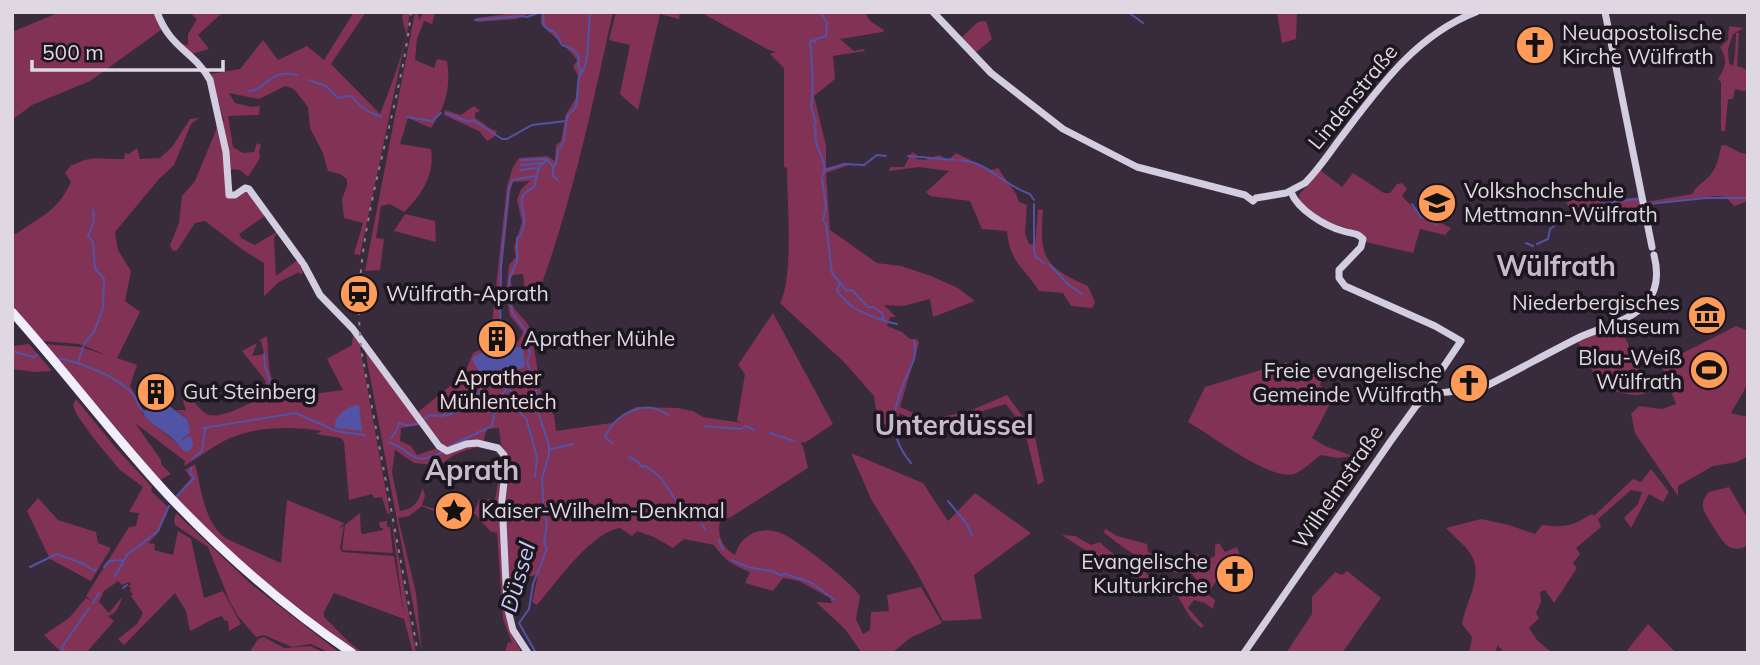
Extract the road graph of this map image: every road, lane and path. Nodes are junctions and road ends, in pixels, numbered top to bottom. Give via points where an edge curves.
1 (157, 12) edge
2 (933, 12) edge
3 (1476, 12) edge
4 (1605, 12) edge
5 (1291, 192) junction
6 (12, 312) edge
7 (12, 318) edge
8 (22, 327) junction
9 (1563, 346) junction
10 (1578, 347) dead end
11 (1433, 390) junction
12 (192, 522) junction
13 (344, 653) edge
14 (352, 653) edge
15 (528, 653) edge
16 (1244, 653) edge

1 - 15 main road via 169,37 210,80 226,152 229,195 249,189 326,302 350,326 439,446 445,451 477,443 498,448 504,455 506,606 513,630
2 - 5 main road via 990,73 1063,129 1138,167 1253,198
3 - 5 main road, Lindenstraße via 1440,30 1413,51 1311,177
4 - 9 main road via 1656,284 1644,306
5 - 11 main road via 1299,206 1363,239 1339,270 1345,286 1461,341
6 - 8 highway
7 - 8 highway
8 - 12 highway
9 - 10 main road
9 - 11 main road via 1484,387
11 - 16 main road, Wilhelmstraße via 1393,438
12 - 13 highway via 265,592
12 - 14 highway via 268,589

